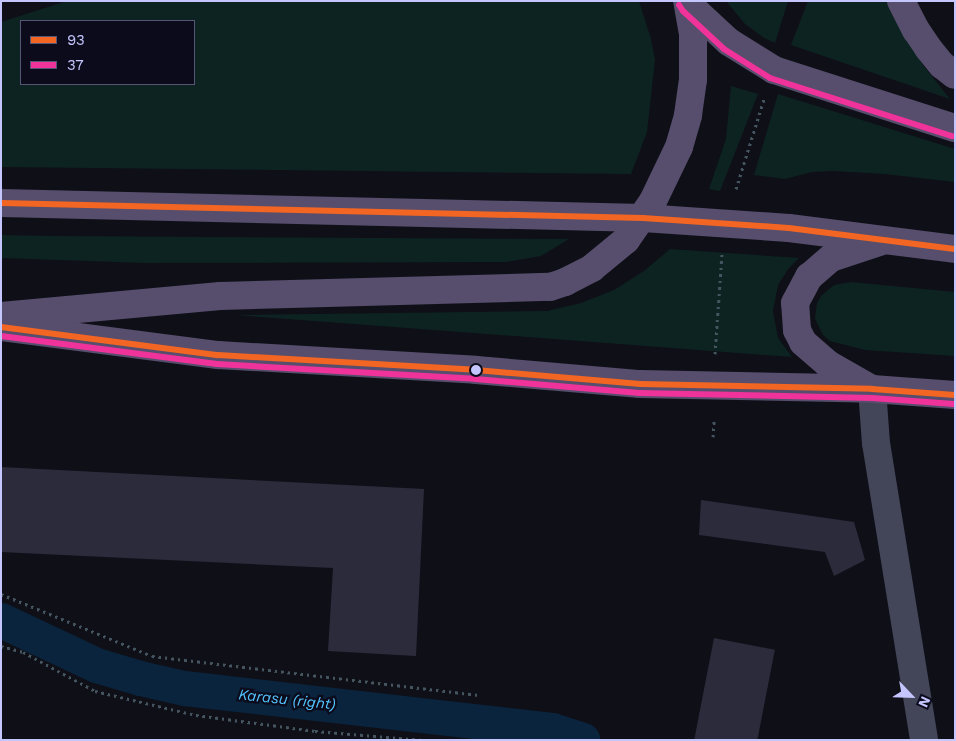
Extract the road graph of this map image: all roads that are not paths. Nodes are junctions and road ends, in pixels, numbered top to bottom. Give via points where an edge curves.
1 (901, 1) edge
2 (688, 3) edge
3 (955, 75) edge
4 (955, 128) edge
5 (1, 203) edge
6 (643, 218) junction
7 (895, 240) junction
8 (955, 248) edge
9 (1, 316) edge
10 (1, 328) edge
11 (872, 389) junction
12 (955, 395) edge
13 (924, 740) edge

1 - 3 main road via 928,48
2 - 4 main road via 729,42 774,70
2 - 6 main road via 694,56 688,115 679,147
5 - 6 main road
6 - 7 main road via 789,228
6 - 9 main road via 605,259 550,287 220,296
7 - 8 main road
7 - 11 main road via 861,246 831,258 809,277 795,303 796,330 803,342 828,364
10 - 11 main road via 218,355 476,370 640,384
11 - 12 main road
11 - 13 street via 876,443

